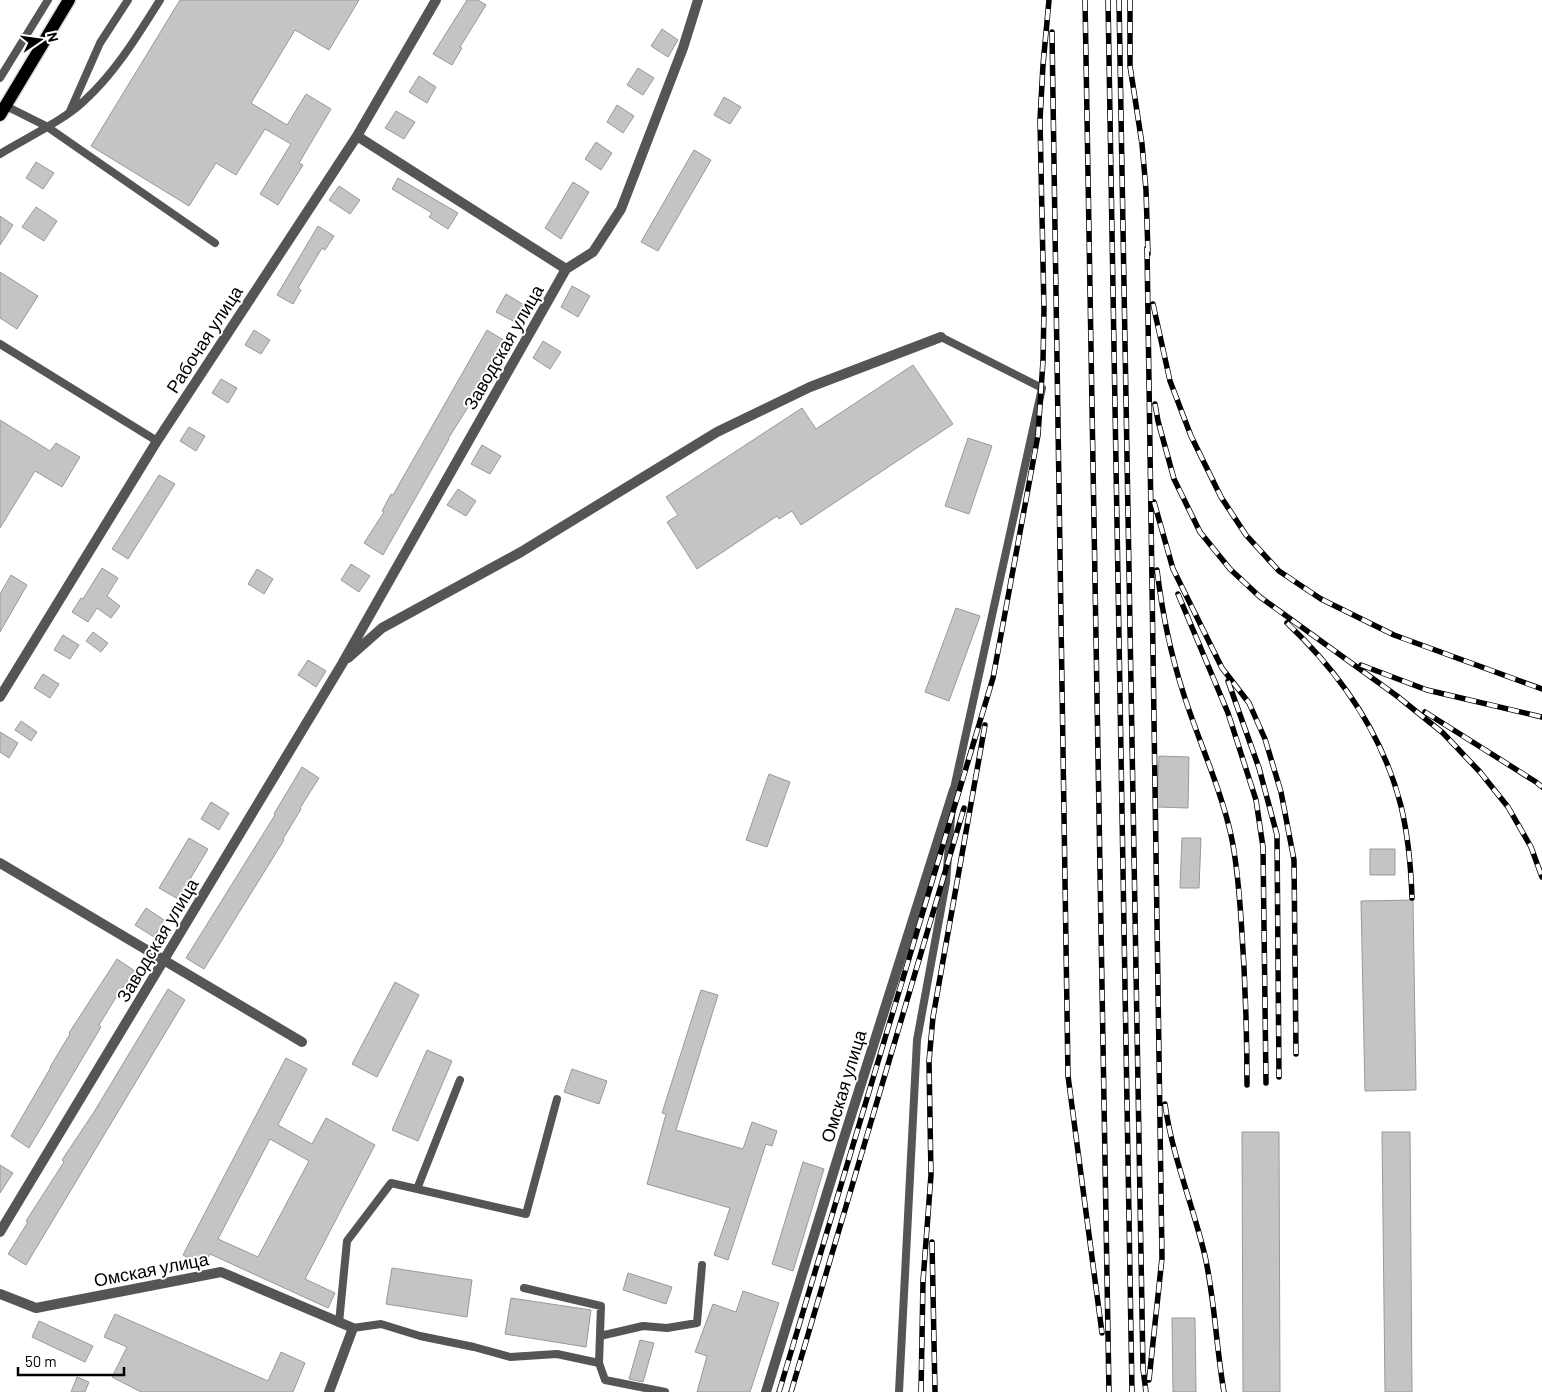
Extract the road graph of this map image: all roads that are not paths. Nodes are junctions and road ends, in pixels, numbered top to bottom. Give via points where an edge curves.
1 (48, 0) edge
2 (69, 0) edge
3 (128, 0) edge
4 (160, 0) edge
5 (436, 0) edge
6 (698, 0) edge
7 (0, 78) edge
8 (3, 110) edge
9 (69, 113) junction
10 (46, 126) junction
11 (356, 136) junction
12 (0, 154) edge
13 (215, 243) dead end
14 (566, 269) junction
15 (941, 337) joint
16 (0, 344) edge
17 (157, 441) junction
18 (342, 664) junction
19 (0, 697) edge
20 (954, 790) junction
21 (0, 863) edge
22 (164, 960) junction
23 (302, 1042) dead end
24 (460, 1080) dead end
25 (557, 1099) dead end
26 (416, 1189) junction
27 (0, 1232) edge
28 (702, 1265) dead end
29 (524, 1288) dead end
30 (0, 1294) edge
31 (339, 1322) junction
32 (353, 1328) junction
33 (600, 1336) junction
34 (599, 1364) junction
35 (329, 1392) edge
36 (666, 1392) edge
37 (766, 1392) edge
38 (899, 1392) edge

1 - 7 lane
2 - 8 main road
3 - 9 lane via 100,43
4 - 9 lane via 101,84
5 - 11 street, Рабочая улица
6 - 14 street, Заводская улица via 622,209 592,252
8 - 10 lane
9 - 10 lane
10 - 12 lane
10 - 13 lane
11 - 14 street
11 - 17 street, Рабочая улица
14 - 18 street, Заводская улица
15 - 18 street, Заводская улица via 810,387 717,432 521,552 382,628
15 - 20 lane via 1042,388
16 - 17 lane
17 - 19 street, Рабочая улица
18 - 22 street, Заводская улица
20 - 37 street, Омская улица
20 - 38 lane via 946,882 917,1040
21 - 22 street
22 - 23 street
22 - 27 street, Заводская улица
24 - 26 lane
25 - 26 lane via 526,1214
26 - 31 lane via 391,1183 347,1241
28 - 33 lane via 697,1323 667,1328 643,1326
29 - 33 lane via 601,1306
30 - 31 street, Омская улица via 36,1308 221,1272
31 - 32 street, Омская улица
32 - 34 lane via 381,1324 510,1357 557,1354
32 - 35 street
33 - 34 lane
34 - 36 lane via 605,1380

